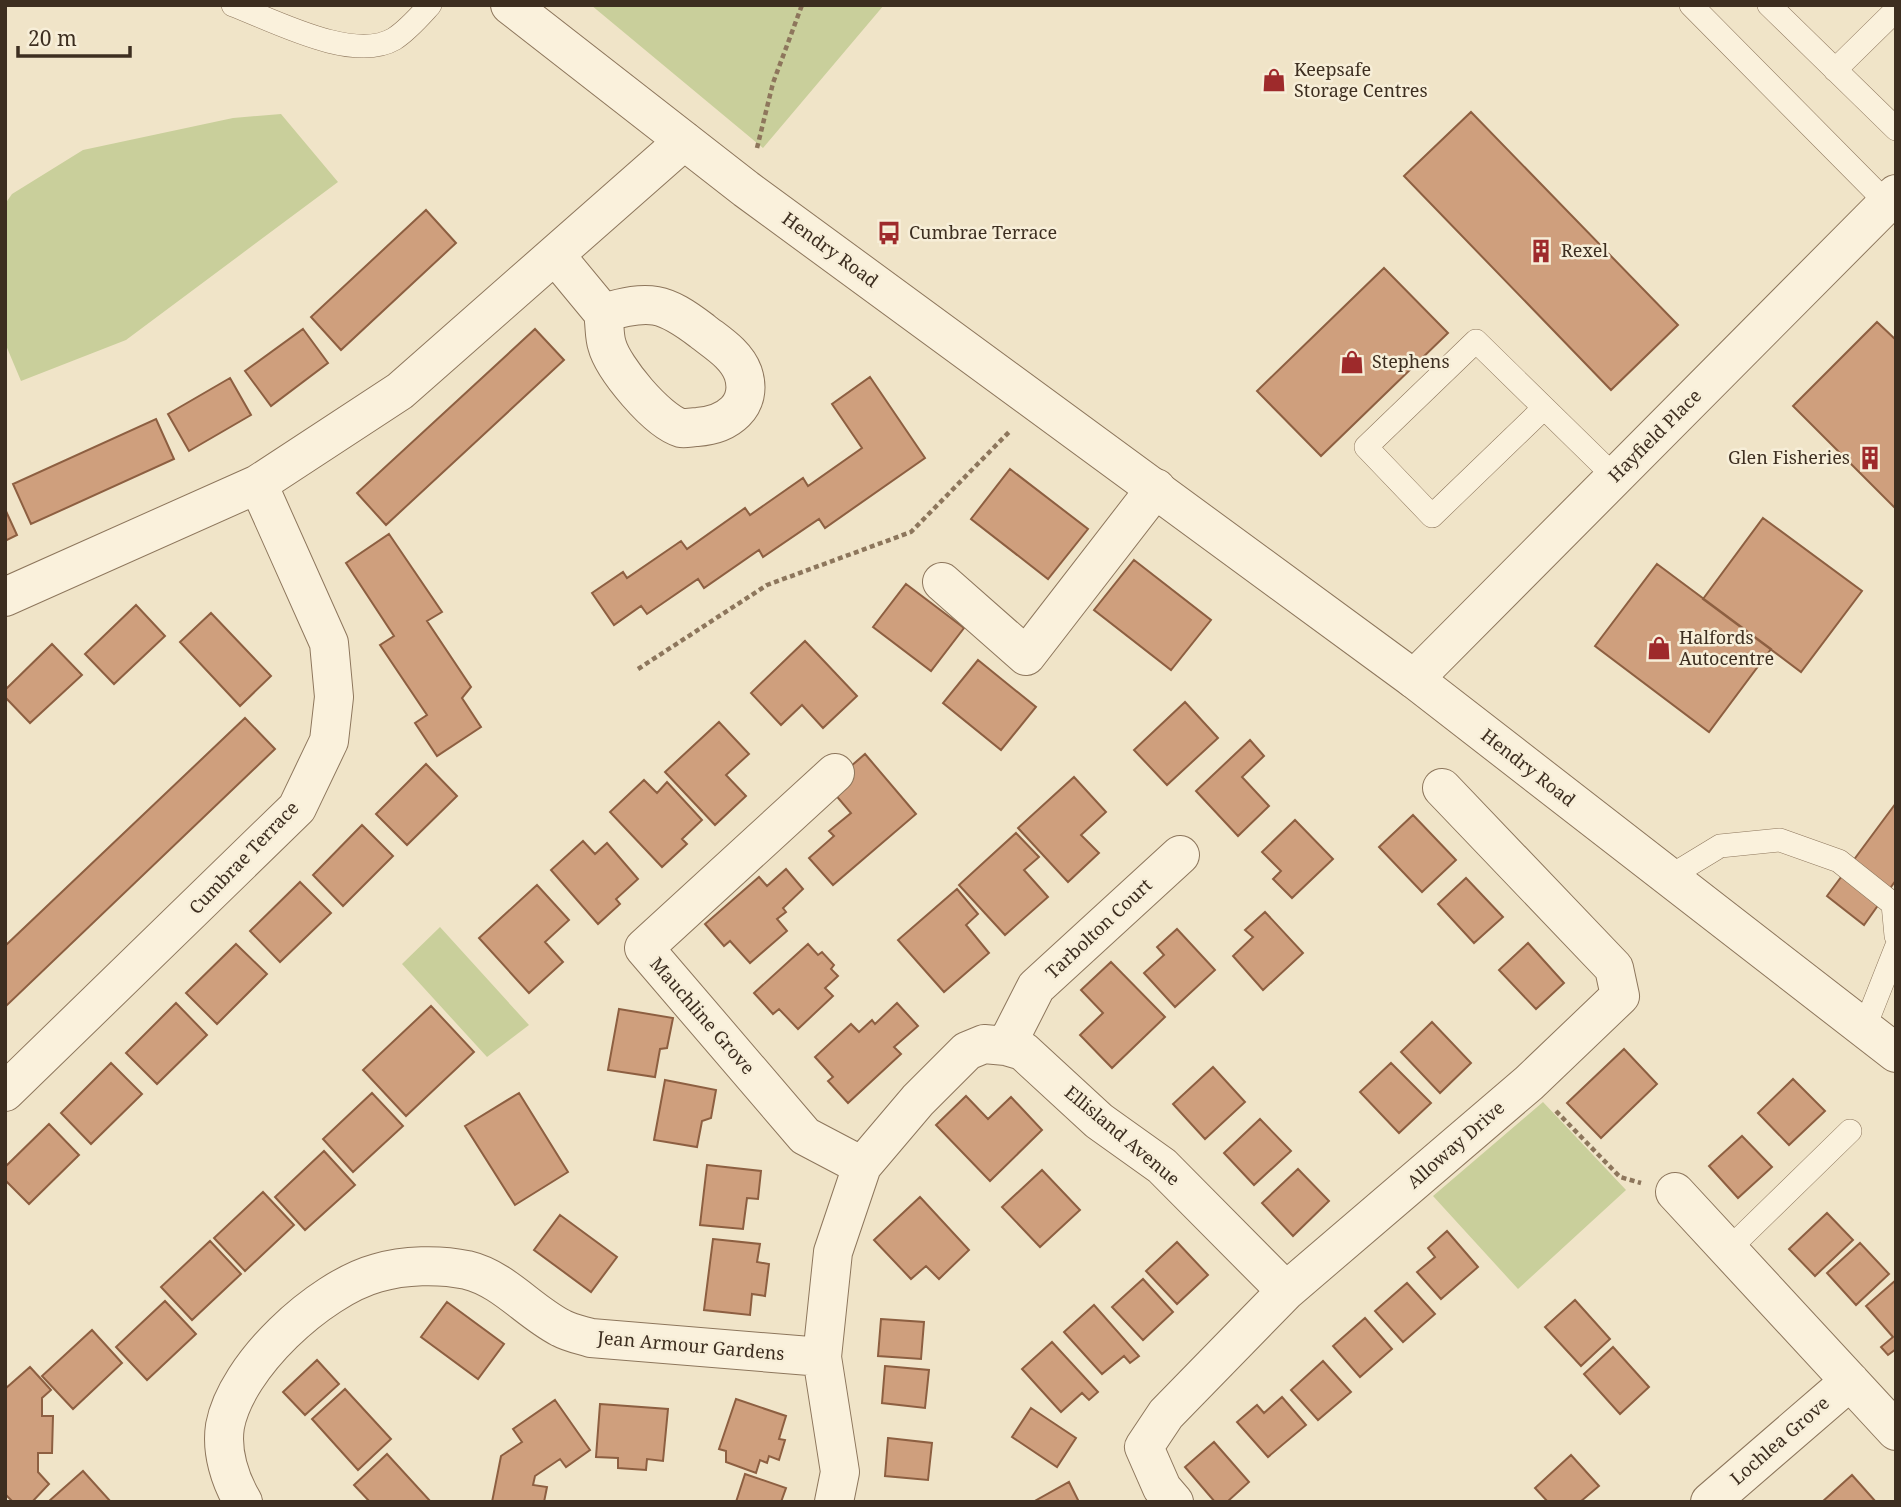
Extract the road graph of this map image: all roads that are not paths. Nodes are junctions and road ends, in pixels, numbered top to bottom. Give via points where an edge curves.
1 (233, 5) edge
2 (430, 5) edge
3 (510, 5) edge
4 (1691, 5) edge
5 (1769, 5) edge
6 (1896, 10) edge
7 (1835, 70) junction
8 (1896, 129) edge
9 (684, 141) junction
10 (1891, 198) edge
11 (555, 255) junction
12 (603, 313) dead end
13 (1544, 408) junction
14 (1615, 477) junction
15 (258, 484) junction
16 (1156, 488) junction
17 (942, 582) dead end
18 (5, 597) edge
19 (1414, 679) junction
20 (835, 773) dead end
21 (1442, 788) dead end
22 (1180, 855) dead end
23 (1669, 877) junction
24 (1896, 936) edge
25 (1896, 948) edge
26 (1864, 1029) junction
27 (1006, 1045) junction
28 (1896, 1053) edge
29 (5, 1092) edge
30 (1850, 1130) dead end
31 (862, 1166) junction
32 (1675, 1192) road end
33 (1729, 1250) junction
34 (1286, 1291) junction
35 (822, 1357) junction
36 (1850, 1381) junction
37 (1896, 1431) edge
38 (243, 1502) edge
39 (834, 1502) edge
40 (1174, 1502) edge
41 (1710, 1502) edge

1 - 2 lane via 313,37 359,47 392,40
3 - 9 street, Hendry Road
4 - 10 lane
5 - 7 lane
6 - 7 lane
7 - 8 lane
9 - 11 street
9 - 16 street, Hendry Road
10 - 14 street, Hayfield Place
11 - 12 street
11 - 15 street via 400,391
13 - 13 lane via 1476,341 1366,447 1432,516
13 - 14 lane
14 - 19 street, Hayfield Place
15 - 18 street
15 - 29 street, Cumbrae Terrace via 329,643 334,697 329,741 297,808
16 - 17 street via 1026,656
16 - 19 street, Hendry Road
19 - 23 street, Hendry Road
20 - 31 street, Mauchline Grove via 644,948 805,1136
21 - 34 street, Alloway Drive via 1614,968 1620,996 1529,1083
22 - 27 street, Tarbolton Court via 1036,987
23 - 24 lane via 1720,846 1780,840 1839,861 1893,904
23 - 26 street, Hendry Road
25 - 26 lane
26 - 28 street, Hendry Road
27 - 31 street via 984,1044 967,1051
27 - 34 street, Ellisland Avenue via 1023,1051 1098,1121 1162,1166
30 - 33 lane
31 - 35 street via 833,1252
32 - 33 street
33 - 36 street
34 - 40 street, Alloway Drive via 1166,1414 1144,1447 1162,1489
35 - 38 street, Jean Armour Gardens via 591,1338 562,1329 496,1281 467,1270 406,1267 375,1273 340,1290 279,1338 232,1402 225,1428 226,1457
35 - 39 street via 840,1472
36 - 37 street
36 - 41 street, Lochlea Grove

